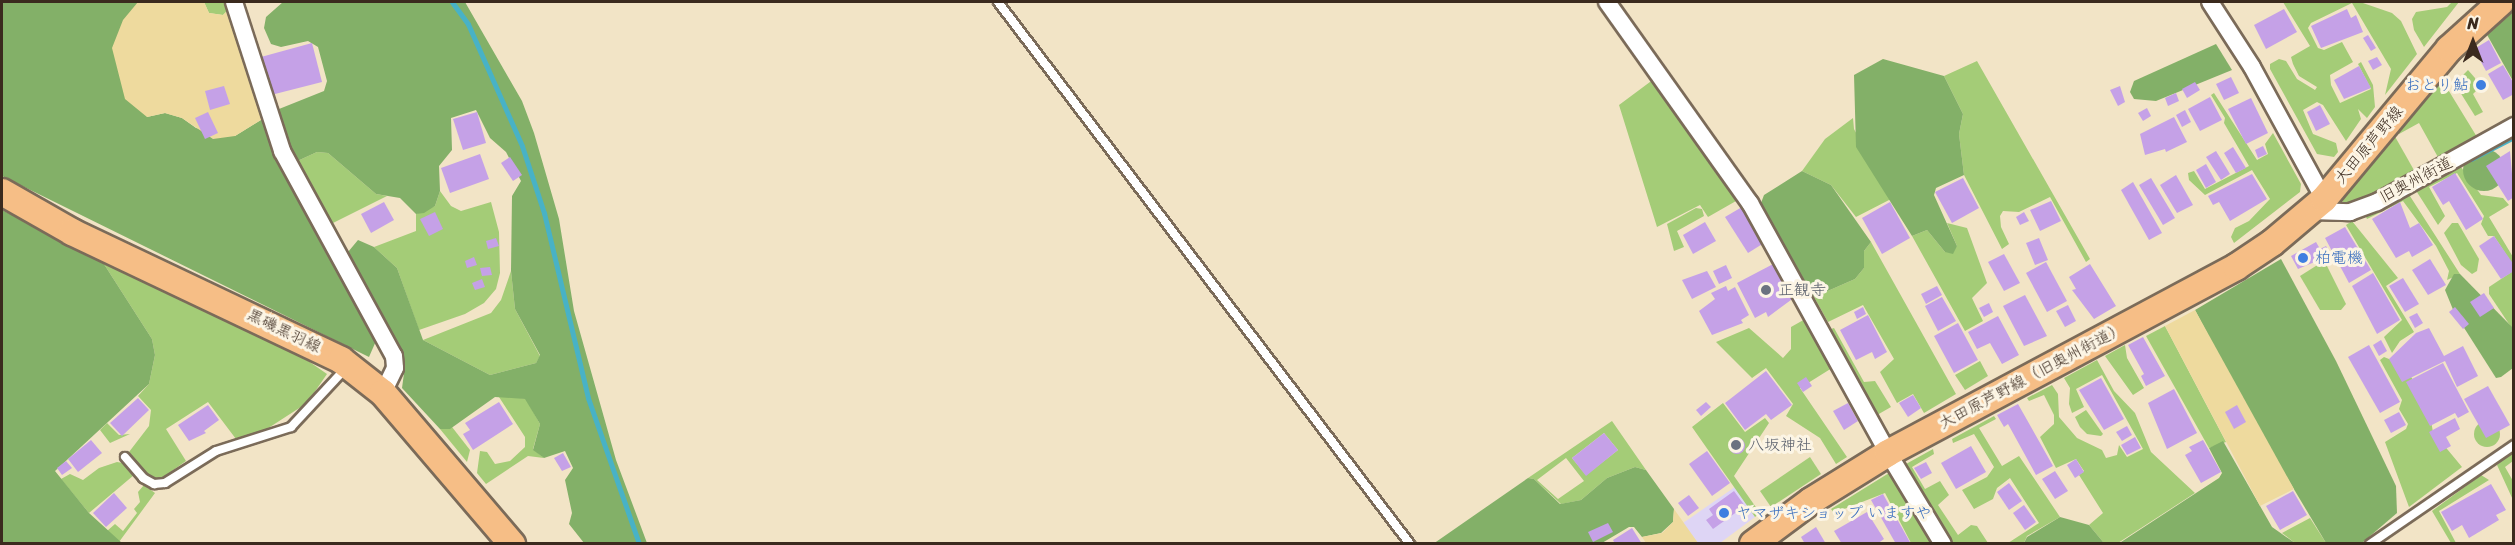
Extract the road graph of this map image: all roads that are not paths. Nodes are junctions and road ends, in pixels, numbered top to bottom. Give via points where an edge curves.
1 (234, 2) edge
2 (998, 2) edge
3 (1607, 2) edge
4 (2210, 2) edge
5 (2501, 2) edge
6 (2514, 126) edge
7 (2, 192) edge
8 (2318, 205) junction
9 (348, 365) junction
10 (383, 393) junction
11 (2514, 445) edge
12 (1888, 453) junction
13 (125, 457) dead end
14 (512, 543) edge
15 (1410, 543) edge
16 (1753, 543) edge
17 (1943, 543) edge
18 (2370, 543) edge

1 - 10 street via 282,151 390,343 395,368
2 - 15 lane
3 - 12 street via 1750,203
4 - 8 street via 2252,67
5 - 8 main road, 大田原芦野線 via 2450,49
6 - 8 street, 旧奥州街道 via 2378,202 2350,212
7 - 9 main road, 黒磯黒羽線 via 72,232 302,339
8 - 12 main road, 大田原芦野線（旧奥州街道） via 2236,267
9 - 10 main road, 黒磯黒羽線
9 - 13 lane via 313,408 291,427 216,451 165,483 154,484 144,478
10 - 14 main road, 黒磯黒羽線
11 - 18 lane
12 - 16 main road, 大田原芦野線（旧奥州街道）
12 - 17 street

